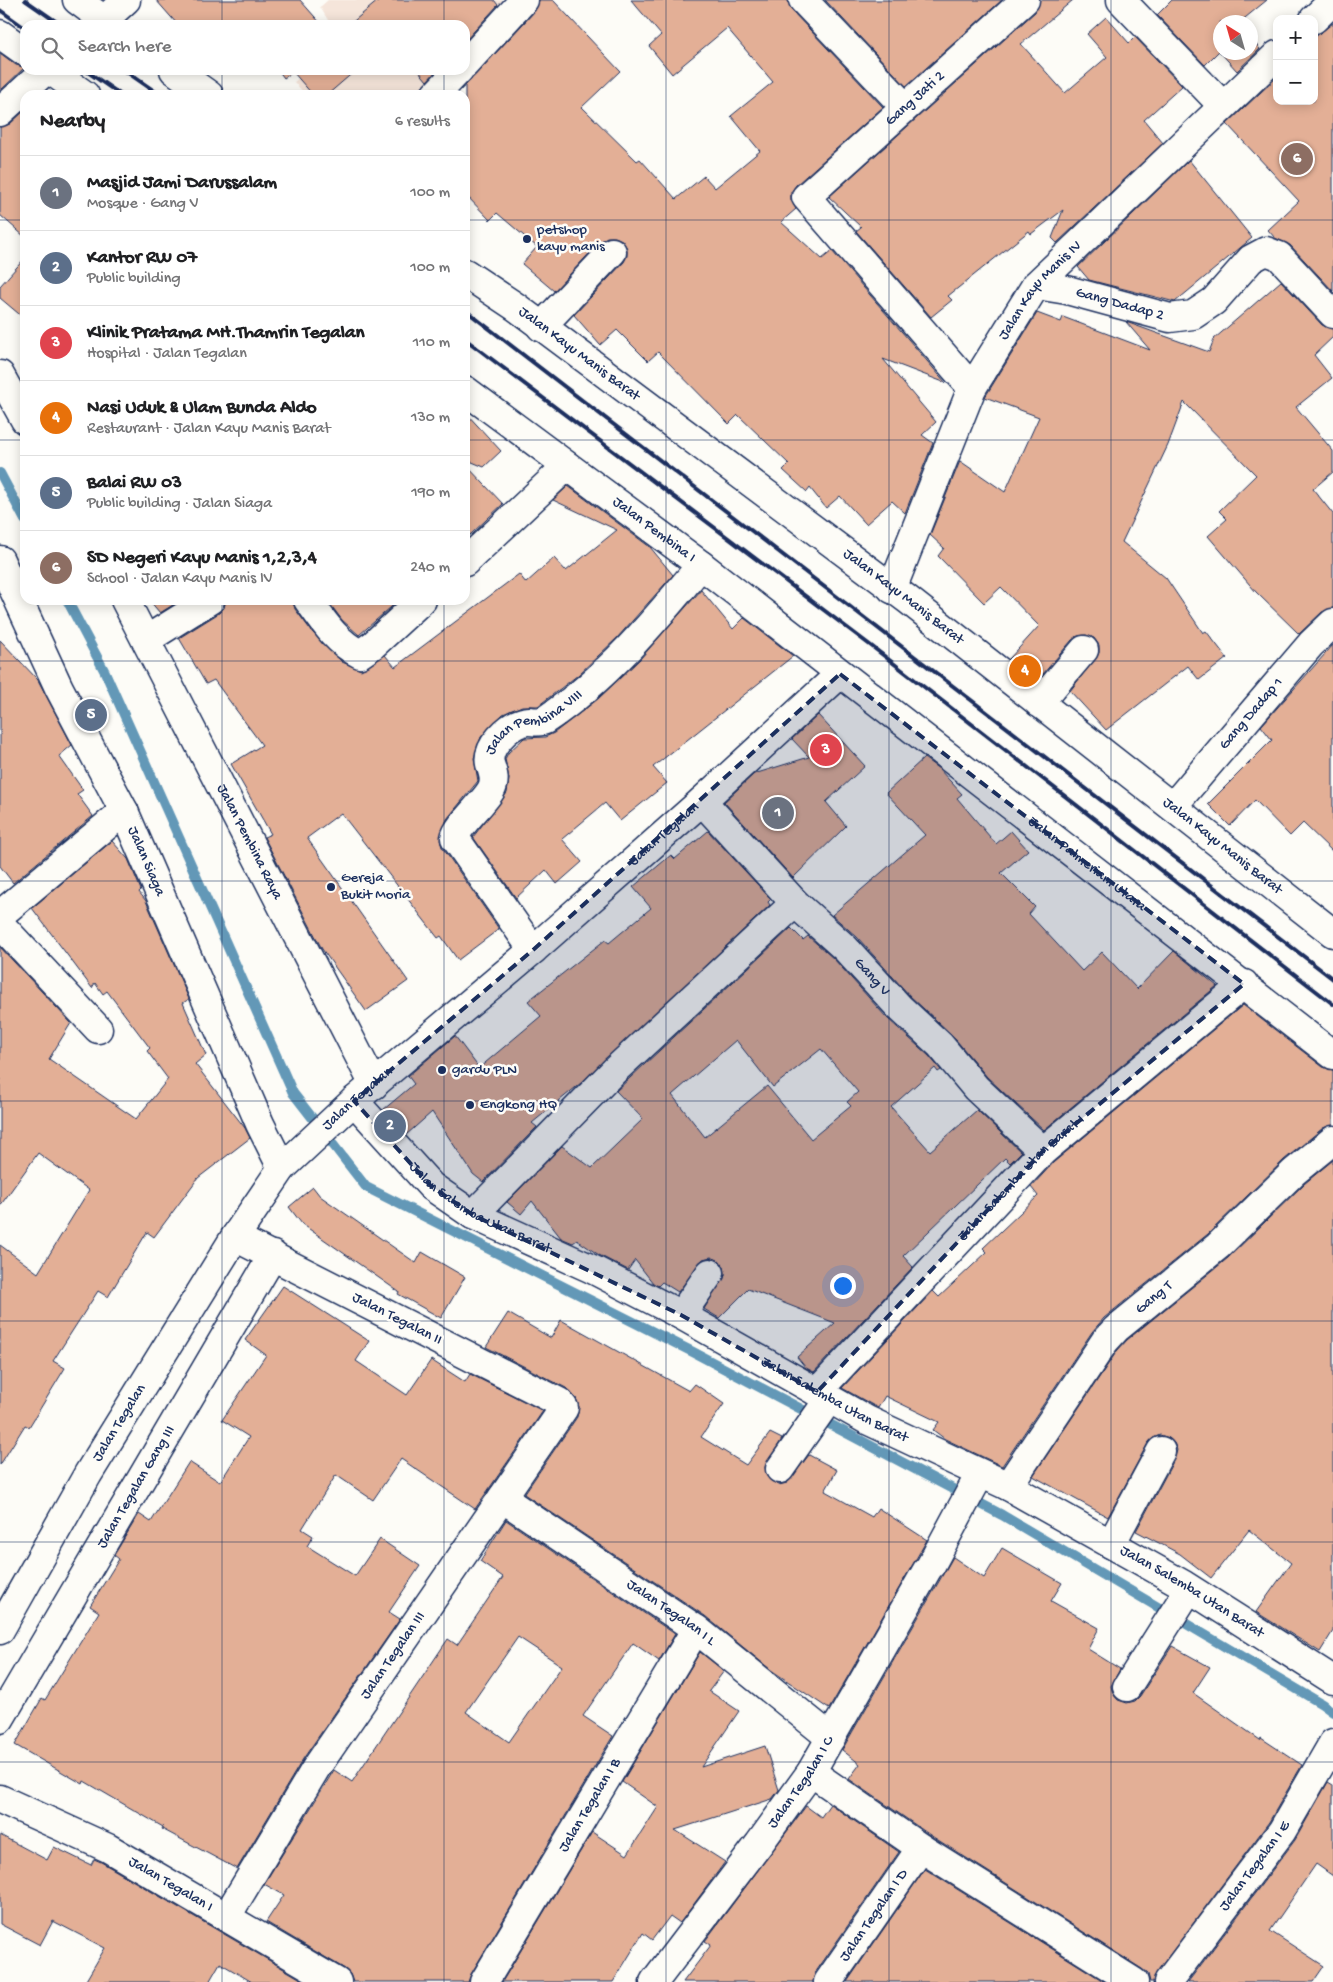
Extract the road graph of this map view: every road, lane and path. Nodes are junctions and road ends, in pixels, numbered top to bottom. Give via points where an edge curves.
1 (77, 0) edge
2 (126, 0) edge
3 (524, 0) edge
4 (803, 0) edge
5 (1026, 0) edge
6 (1122, 0) edge
7 (1333, 1) edge
8 (1318, 15) edge
9 (105, 20) edge
10 (110, 20) edge
11 (0, 34) edge
12 (20, 48) edge
13 (470, 59) edge
14 (1273, 59) edge
15 (41, 75) edge
16 (57, 75) edge
17 (181, 75) edge
18 (455, 75) edge
19 (24, 90) edge
20 (78, 90) edge
21 (202, 90) edge
22 (441, 90) edge
23 (20, 94) edge
24 (1223, 106) junction
25 (905, 107) junction
26 (0, 112) edge
27 (612, 252) dead end
28 (470, 277) edge
29 (1036, 285) junction
30 (1333, 314) edge
31 (541, 327) junction
32 (0, 376) edge
33 (972, 388) junction
34 (470, 394) edge
35 (20, 411) edge
36 (567, 466) junction
37 (470, 557) edge
38 (0, 560) edge
39 (701, 565) junction
40 (892, 589) junction
41 (20, 603) edge
42 (21, 605) edge
43 (128, 605) edge
44 (202, 605) edge
45 (312, 605) edge
46 (417, 605) edge
47 (1333, 623) edge
48 (146, 640) junction
49 (1084, 650) dead end
50 (840, 674) junction
51 (1039, 703) junction
52 (702, 801) junction
53 (1173, 806) junction
54 (124, 811) junction
55 (795, 903) junction
56 (0, 913) edge
57 (0, 924) edge
58 (1330, 926) edge
59 (534, 950) junction
60 (1244, 984) junction
61 (98, 1029) dead end
62 (1333, 1055) edge
63 (360, 1096) junction
64 (1333, 1140) edge
65 (1043, 1151) junction
66 (291, 1159) junction
67 (473, 1215) junction
68 (235, 1236) junction
69 (273, 1255) junction
70 (710, 1273) dead end
71 (681, 1315) junction
72 (823, 1396) junction
73 (559, 1402) joint
74 (1161, 1451) dead end
75 (780, 1469) dead end
76 (978, 1479) junction
77 (1008, 1486) junction
78 (502, 1498) junction
79 (1111, 1544) junction
80 (1189, 1589) junction
81 (696, 1629) junction
82 (0, 1630) edge
83 (1333, 1680) edge
84 (1127, 1687) dead end
85 (4, 1703) edge
86 (831, 1738) junction
87 (1333, 1743) edge
88 (811, 1772) junction
89 (0, 1799) edge
90 (921, 1848) junction
91 (227, 1916) junction
92 (337, 1982) edge
93 (484, 1982) edge
94 (654, 1982) edge
95 (828, 1982) edge
96 (1134, 1982) edge
97 (1168, 1982) edge

1 - 9 street
2 - 10 street
3 - 13 street
4 - 25 street
5 - 25 street, Gang Jati 2
6 - 24 street
7 - 8 street
11 - 12 street
14 - 24 street, Jalan Kayu Manis IV
15 - 19 street
16 - 20 street
17 - 21 street
18 - 22 street
23 - 26 street
24 - 29 street, Jalan Kayu Manis IV
25 - 33 street, Gang Jati 2 via 806,197
27 - 31 street
28 - 31 street, Jalan Kayu Manis Barat
29 - 30 street, Gang Dadap 2 via 1067,290 1170,318 1193,315 1214,301 1251,259 1266,252 1279,256
29 - 33 street, Jalan Kayu Manis IV
31 - 40 street, Jalan Kayu Manis Barat
32 - 35 street
33 - 40 street, Jalan Kayu Manis IV
34 - 36 street, Jalan Pembina I
36 - 37 street
36 - 39 street, Jalan Pembina I
38 - 41 street, Jalan Siaga
39 - 50 street, Jalan Pembina I
39 - 59 street, Jalan Pembina VIII via 642,635 596,680 545,720 521,722 502,735 489,760 494,779 492,788 456,832 454,838
40 - 51 street, Jalan Kayu Manis Barat
42 - 54 street, Jalan Siaga via 59,688
43 - 48 street, Jalan Pembina Raya
44 - 48 street
45 - 46 street via 330,631 346,647 360,654
47 - 53 street, Gang Dadap 1 via 1311,644
48 - 63 street, Jalan Pembina Raya
49 - 51 street
50 - 52 street, Jalan Tegalan
50 - 60 street, Jalan Palmeriam Utara
51 - 53 street, Jalan Kayu Manis Barat
52 - 55 street, Gang V
52 - 59 street, Jalan Tegalan
53 - 58 street, Jalan Kayu Manis Barat
54 - 56 street
54 - 66 street, Jalan Siaga via 260,1124
55 - 65 street, Gang V via 845,948 899,1007 940,1045 976,1088
55 - 67 street via 615,1070
57 - 61 street
59 - 63 street, Jalan Tegalan
60 - 62 street, Jalan Palmeriam Utara
60 - 65 street, Jalan Salemba Utan Barat I
63 - 66 street, Jalan Tegalan
63 - 67 street, Jalan Salemba Utan Barat via 431,1186
64 - 77 street, Gang T via 1294,1172 1218,1246 1116,1329 1080,1376
65 - 72 street, Jalan Salemba Utan Barat I
66 - 68 street, Jalan Tegalan
67 - 71 street, Jalan Salemba Utan Barat via 592,1269
68 - 69 street, Jalan Tegalan II
68 - 82 street, Jalan Tegalan via 88,1474
69 - 73 street, Jalan Tegalan II
69 - 85 street, Jalan Tegalan Gang III
70 - 71 street
71 - 72 street, Jalan Salemba Utan Barat
72 - 75 street, Jalan Salemba Utan Barat I
72 - 76 street, Jalan Salemba Utan Barat
73 - 78 street, Jalan Tegalan III via 564,1408 562,1412
74 - 79 street
76 - 77 street, Jalan Salemba Utan Barat
76 - 86 street, Jalan Tegalan I C
77 - 79 street, Jalan Salemba Utan Barat
78 - 81 street, Jalan Tegalan I L
78 - 91 street, Jalan Tegalan III via 316,1768
79 - 80 street, Jalan Salemba Utan Barat
80 - 83 street, Jalan Salemba Utan Barat
80 - 84 street
81 - 86 street, Jalan Tegalan I L
81 - 93 street, Jalan Tegalan I B
86 - 88 street, Jalan Tegalan I C
87 - 97 street, Jalan Tegalan I E via 1282,1832
88 - 90 street
88 - 94 street, Jalan Tegalan I C
89 - 91 street, Jalan Tegalan I via 108,1848
90 - 95 street, Jalan Tegalan I D
90 - 96 street
91 - 92 street, Jalan Tegalan I

